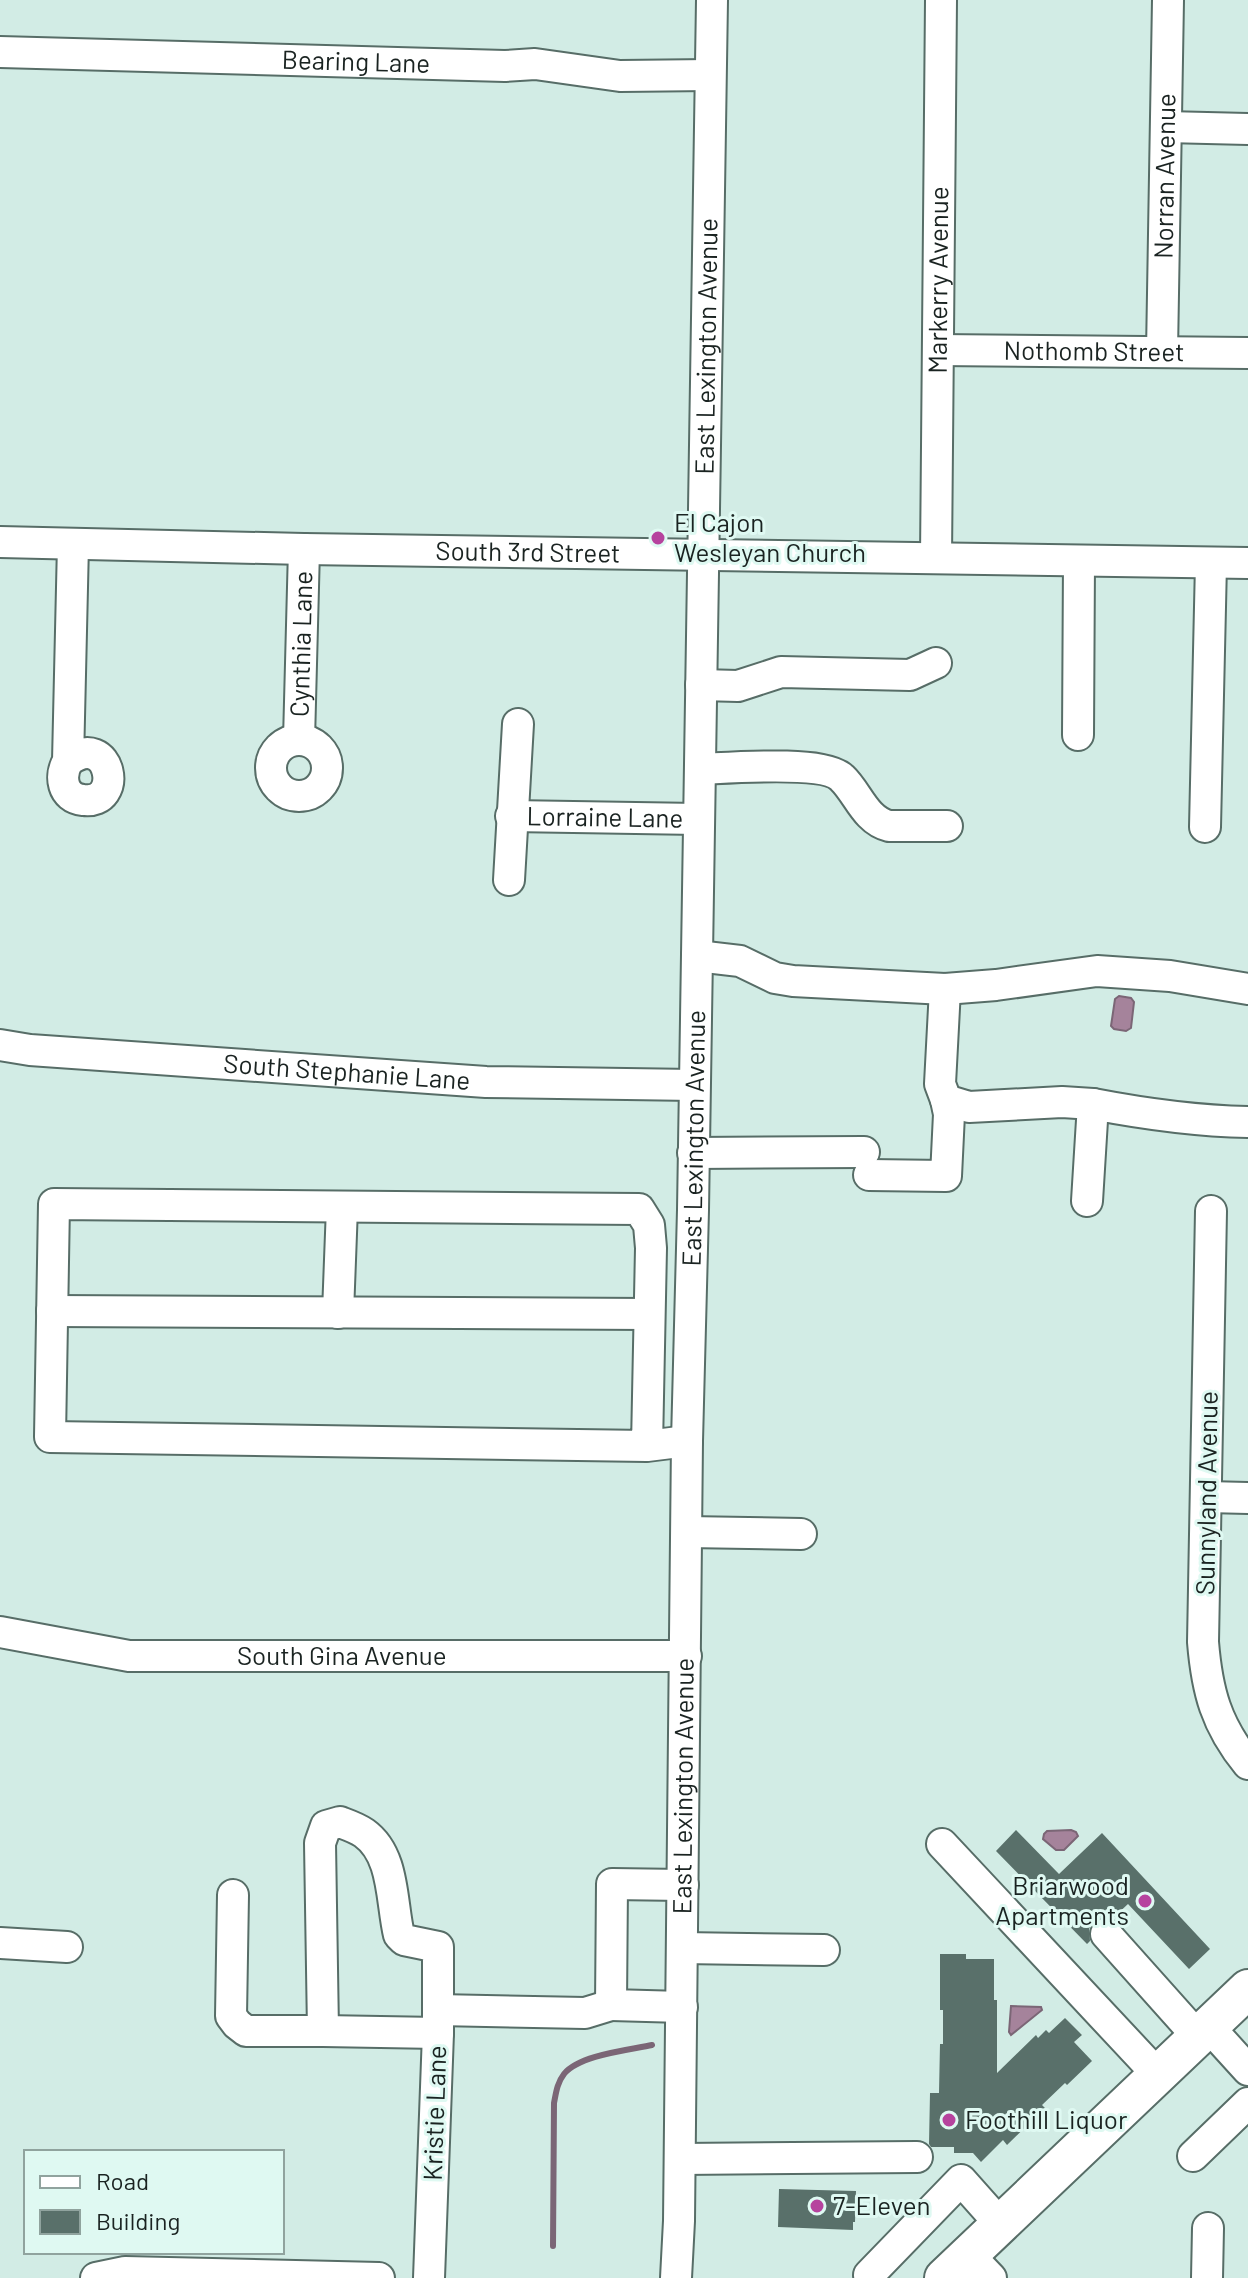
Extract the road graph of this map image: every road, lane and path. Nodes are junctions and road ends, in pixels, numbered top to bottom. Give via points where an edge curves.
1 (712, 0) edge
2 (941, 0) edge
3 (1168, 0) edge
4 (0, 52) edge
5 (710, 75) junction
6 (1166, 127) junction
7 (1248, 129) edge
8 (938, 350) junction
9 (1162, 352) junction
10 (1248, 353) edge
11 (0, 542) edge
12 (73, 544) junction
13 (301, 549) junction
14 (703, 554) junction
15 (936, 558) junction
16 (1079, 561) junction
17 (1211, 563) junction
18 (1248, 563) edge
19 (936, 663) dead end
20 (701, 685) junction
21 (518, 724) dead end
22 (1078, 735) dead end
23 (299, 740) dead end
24 (68, 761) dead end
25 (700, 769) junction
26 (511, 816) junction
27 (698, 819) junction
28 (947, 826) dead end
29 (1205, 827) dead end
30 (509, 880) dead end
31 (697, 956) junction
32 (945, 989) junction
33 (1248, 989) edge
34 (0, 1045) edge
35 (694, 1085) junction
36 (946, 1100) junction
37 (1093, 1104) junction
38 (1248, 1122) edge
39 (693, 1153) junction
40 (1087, 1201) dead end
41 (342, 1207) junction
42 (1211, 1211) dead end
43 (52, 1311) junction
44 (338, 1313) junction
45 (649, 1314) junction
46 (687, 1441) junction
47 (647, 1446) junction
48 (1207, 1497) junction
49 (1248, 1498) edge
50 (687, 1532) junction
51 (801, 1534) dead end
52 (0, 1632) edge
53 (686, 1656) junction
54 (1248, 1764) edge
55 (942, 1844) dead end
56 (683, 1885) junction
57 (233, 1895) dead end
58 (1106, 1934) dead end
59 (0, 1943) edge
60 (67, 1947) dead end
61 (682, 1948) junction
62 (824, 1950) dead end
63 (1248, 1989) edge
64 (611, 2005) junction
65 (682, 2007) junction
66 (438, 2022) junction
67 (323, 2031) junction
68 (1203, 2032) junction
69 (1248, 2070) edge
70 (1158, 2075) junction
71 (1248, 2103) edge
72 (1193, 2156) dead end
73 (917, 2157) dead end
74 (680, 2159) junction
75 (1001, 2225) junction
76 (1208, 2228) dead end
77 (968, 2270) edge
78 (869, 2275) dead end
79 (96, 2278) edge
80 (379, 2278) edge
81 (429, 2278) edge
82 (676, 2278) edge
83 (1207, 2278) edge

1 - 5 street, East Lexington Avenue
2 - 8 street, Markerry Avenue
3 - 6 street, Norran Avenue
4 - 5 street, Bearing Lane via 535,64 620,76
5 - 14 street, East Lexington Avenue
6 - 7 street
6 - 9 street, Norran Avenue
8 - 9 street, Nothomb Street
8 - 15 street, Markerry Avenue
9 - 10 street, Nothomb Street
11 - 12 street, South 3rd Street
12 - 13 street, South 3rd Street
12 - 24 street
13 - 14 street, South 3rd Street
13 - 23 street, Cynthia Lane
14 - 15 street, South 3rd Street
14 - 20 street, East Lexington Avenue
15 - 16 street, South 3rd Street
16 - 17 street, South 3rd Street
16 - 22 street
17 - 18 street, South 3rd Street
17 - 29 street
19 - 20 street via 910,675 781,672 738,686
20 - 25 street, East Lexington Avenue
21 - 26 street, Lorraine Lane
25 - 27 street, East Lexington Avenue
25 - 28 street via 817,768 841,776 881,824
26 - 27 street, Lorraine Lane
26 - 30 street, Lorraine Lane
27 - 31 street, East Lexington Avenue
31 - 32 street via 740,961 793,981
31 - 35 street, East Lexington Avenue
32 - 33 street via 1097,971
32 - 36 street via 940,1084
34 - 35 street, South Stephanie Lane via 486,1082
35 - 39 street, East Lexington Avenue
36 - 37 street via 969,1107
36 - 39 street via 946,1176 866,1164
37 - 38 street via 1202,1121
37 - 40 street
39 - 46 street, East Lexington Avenue
41 - 43 street via 54,1204
41 - 44 street
41 - 45 street via 639,1209 649,1225
42 - 48 street, Sunnyland Avenue
43 - 44 street
43 - 47 street via 50,1437
44 - 45 street
45 - 47 street
46 - 47 street
46 - 50 street, East Lexington Avenue
48 - 49 street
48 - 54 street, Sunnyland Avenue via 1206,1678 1214,1707
50 - 51 street
50 - 53 street, East Lexington Avenue
52 - 53 street, South Gina Avenue via 129,1656
53 - 56 street, East Lexington Avenue
55 - 70 street
56 - 61 street, East Lexington Avenue
56 - 64 street via 612,1884
57 - 67 street via 231,2016 246,2031
58 - 68 street
59 - 60 street
61 - 62 street
61 - 65 street, East Lexington Avenue
63 - 68 main road
64 - 65 street
64 - 66 street via 585,2013
65 - 74 street, East Lexington Avenue
66 - 67 street
66 - 67 street, Kristie Lane via 438,1947 399,1935 382,1853 365,1833 340,1822 326,1826 320,1843
66 - 81 street, Kristie Lane
68 - 69 street
68 - 70 main road
70 - 75 main road
71 - 72 street
73 - 74 street
74 - 82 street, East Lexington Avenue
75 - 77 main road
75 - 78 street via 961,2180
76 - 83 street
79 - 80 street via 125,2272

